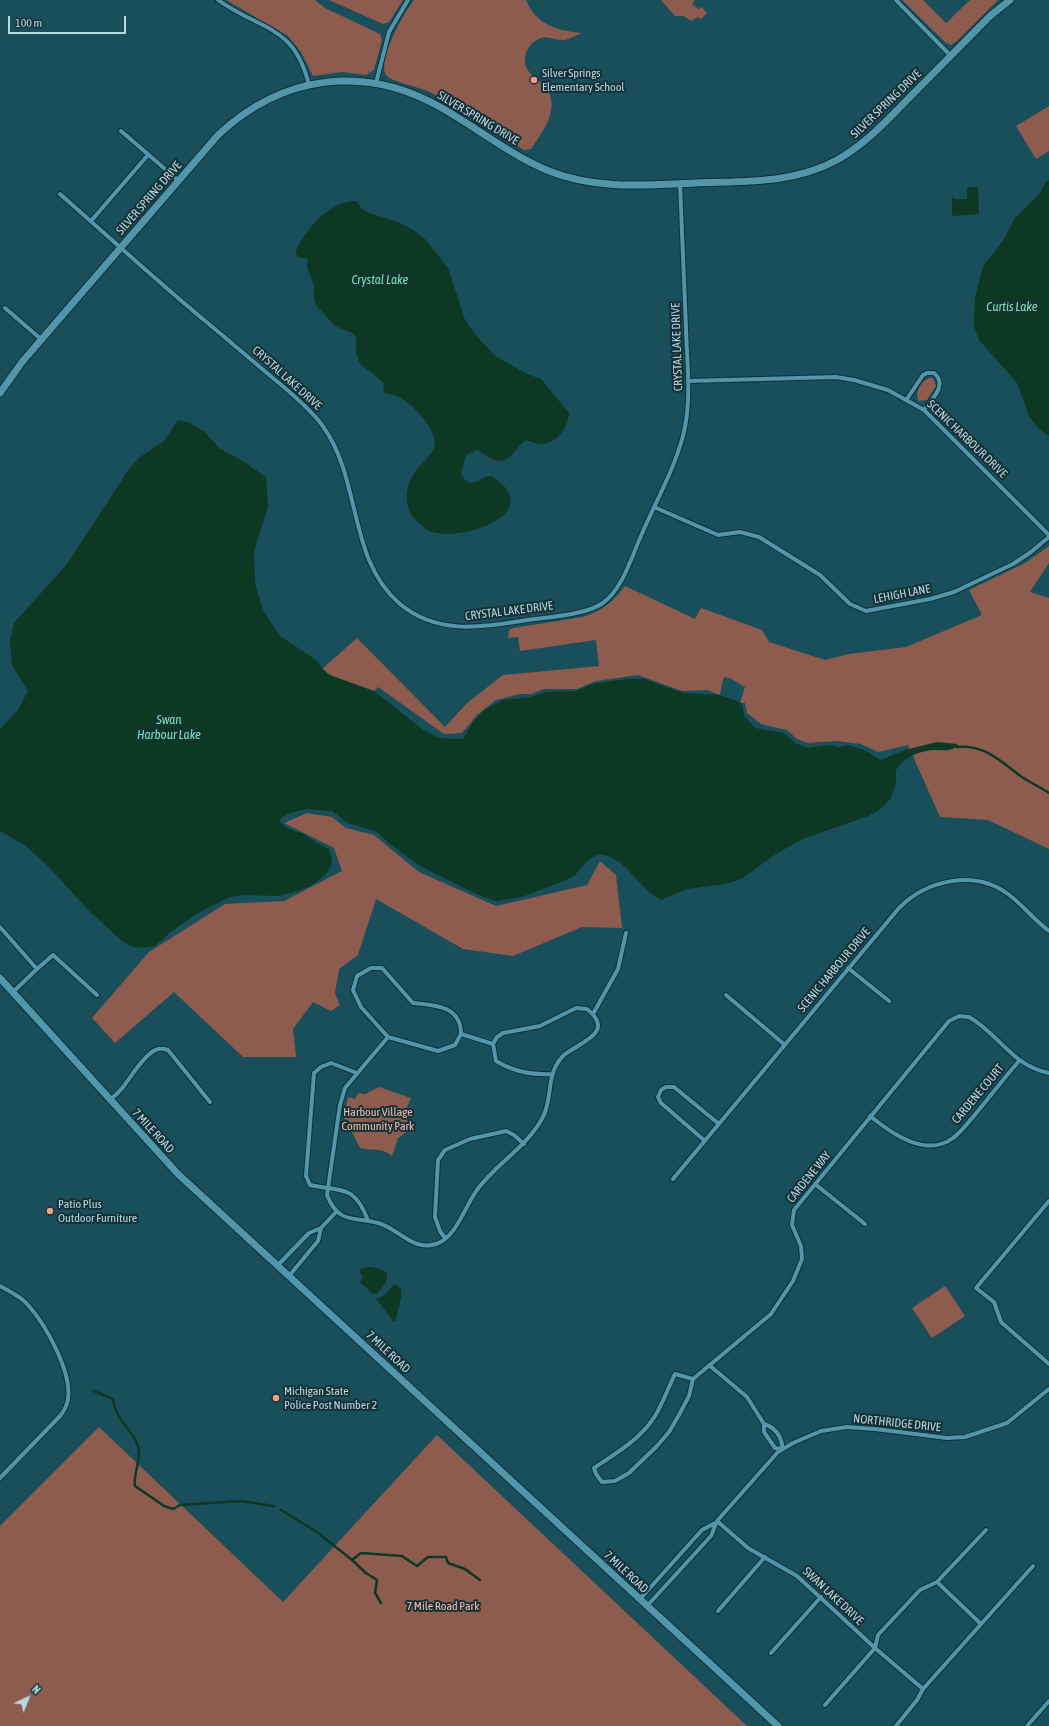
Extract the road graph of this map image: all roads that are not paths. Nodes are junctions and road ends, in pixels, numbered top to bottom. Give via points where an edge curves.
1 (218, 0) edge
2 (408, 0) edge
3 (896, 0) edge
4 (1010, 0) edge
5 (951, 56) junction
6 (376, 83) junction
7 (309, 84) junction
8 (121, 130) dead end
9 (148, 155) junction
10 (178, 181) junction
11 (680, 184) junction
12 (60, 194) dead end
13 (91, 221) junction
14 (121, 248) junction
15 (5, 308) dead end
16 (42, 340) junction
17 (688, 381) junction
18 (0, 393) edge
19 (907, 399) junction
20 (924, 410) junction
21 (654, 507) junction
22 (1049, 536) edge
23 (0, 927) edge
24 (1049, 931) edge
25 (626, 933) dead end
26 (848, 968) junction
27 (37, 969) junction
28 (0, 978) edge
29 (13, 992) junction
30 (97, 995) dead end
31 (726, 995) dead end
32 (889, 1001) dead end
33 (593, 1014) junction
34 (461, 1034) junction
35 (388, 1037) junction
36 (493, 1044) junction
37 (785, 1045) junction
38 (1019, 1061) junction
39 (357, 1073) junction
40 (1049, 1073) edge
41 (553, 1074) junction
42 (110, 1100) junction
43 (210, 1102) dead end
44 (870, 1116) junction
45 (719, 1124) junction
46 (705, 1141) junction
47 (524, 1144) junction
48 (673, 1179) dead end
49 (815, 1184) junction
50 (328, 1187) junction
51 (1049, 1201) edge
52 (336, 1211) junction
53 (368, 1221) junction
54 (865, 1224) dead end
55 (321, 1228) junction
56 (445, 1238) junction
57 (277, 1266) junction
58 (289, 1276) junction
59 (0, 1286) edge
60 (1049, 1364) edge
61 (708, 1365) junction
62 (694, 1378) junction
63 (1049, 1389) edge
64 (764, 1424) junction
65 (782, 1449) junction
66 (0, 1478) edge
67 (717, 1521) junction
68 (986, 1530) dead end
69 (765, 1557) junction
70 (1033, 1566) dead end
71 (937, 1582) junction
72 (821, 1597) junction
73 (640, 1599) junction
74 (647, 1606) junction
75 (718, 1611) dead end
76 (981, 1624) junction
77 (875, 1648) junction
78 (771, 1653) dead end
79 (923, 1689) junction
80 (1049, 1701) edge
81 (825, 1705) dead end
82 (778, 1726) edge
83 (896, 1726) edge
84 (1027, 1726) edge

1 - 7 street via 286,39 297,52
2 - 6 street via 389,32
3 - 5 street
4 - 5 street, SILVER SPRING DRIVE via 990,16
5 - 11 street, SILVER SPRING DRIVE via 873,134 851,151 827,164 777,179
6 - 7 street, SILVER SPRING DRIVE via 343,81
6 - 11 street, SILVER SPRING DRIVE via 401,89 425,99 532,163 557,174 606,185
7 - 10 street, SILVER SPRING DRIVE via 267,99 237,118 218,135
8 - 9 street
9 - 10 street
9 - 13 street
10 - 14 street, SILVER SPRING DRIVE
11 - 17 street, CRYSTAL LAKE DRIVE
12 - 13 street, CRYSTAL LAKE DRIVE
13 - 14 street, CRYSTAL LAKE DRIVE
14 - 16 street, SILVER SPRING DRIVE
14 - 21 street, CRYSTAL LAKE DRIVE via 303,404 320,422 330,436 343,464 367,556 374,573 396,600 420,616 446,626 475,628 574,613 596,607 616,589
15 - 16 street
16 - 18 street, SILVER SPRING DRIVE via 22,362
17 - 19 street, SCENIC HARBOUR DRIVE via 836,377 879,386
17 - 21 street, CRYSTAL LAKE DRIVE via 688,407 682,439
19 - 20 street, SCENIC HARBOUR DRIVE
19 - 20 street via 923,375 927,372 934,373 940,387
20 - 22 street, SCENIC HARBOUR DRIVE
21 - 22 street, LEHIGH LANE via 718,535 740,532 759,537 820,575 850,604 866,612 954,592 1022,559
23 - 27 street
24 - 26 street, SCENIC HARBOUR DRIVE via 1000,889 966,880 940,883 907,899
25 - 33 street via 618,969
26 - 32 street
26 - 37 street, SCENIC HARBOUR DRIVE
27 - 29 street
27 - 30 street via 52,955
28 - 29 street, 7 MILE ROAD
29 - 42 street, 7 MILE ROAD
31 - 37 street
33 - 36 street via 587,1009 576,1008 540,1026 504,1032 497,1036
33 - 41 street via 597,1026 595,1034 564,1056
34 - 35 street via 455,1045 438,1051
34 - 35 street via 457,1016 433,1005 413,1003 382,968 371,968 357,976 353,990 361,1007
34 - 36 street
35 - 39 street
36 - 41 street via 496,1061 511,1070 534,1075
37 - 45 street, SCENIC HARBOUR DRIVE
38 - 40 street via 1038,1071
38 - 44 street, CARDENE COURT via 959,1134 943,1144 927,1146 907,1140
38 - 44 street, CARDENE COURT via 973,1019 956,1017 949,1021
39 - 50 street via 345,1088 340,1105
39 - 50 street via 331,1063 314,1073 306,1176 310,1185
41 - 47 street via 551,1093 544,1115
42 - 43 street via 123,1087 132,1072 156,1049 161,1048 168,1050
42 - 57 street, 7 MILE ROAD via 178,1174
44 - 49 street, CARDENE WAY
45 - 46 street, SCENIC HARBOUR DRIVE
45 - 46 street via 674,1088 666,1086 661,1090 658,1097 661,1103
46 - 48 street, SCENIC HARBOUR DRIVE
47 - 56 street via 480,1186 452,1233
47 - 56 street via 506,1131 470,1139 445,1150 438,1160 435,1217
49 - 54 street
49 - 61 street, CARDENE WAY via 793,1214 792,1225 802,1253 793,1281 771,1314
50 - 52 street via 327,1195
50 - 53 street via 342,1190 352,1196 359,1202
51 - 60 street via 976,1288 994,1302 1001,1322
52 - 53 street via 351,1219
52 - 55 street
53 - 56 street via 384,1225 416,1244 437,1244
55 - 57 street via 309,1233
55 - 58 street via 318,1241
57 - 58 street, 7 MILE ROAD
58 - 73 street, 7 MILE ROAD
59 - 66 street via 28,1304 45,1330 60,1356 68,1393 65,1409 60,1416
61 - 62 street, CARDENE WAY
61 - 64 street via 747,1398
62 - 62 street via 689,1396 669,1432 628,1473 615,1480 602,1482 594,1468 644,1430 655,1416 675,1374
63 - 65 street, NORTHRIDGE DRIVE via 1007,1423 965,1437 947,1438 847,1427 821,1431
64 - 65 street via 772,1426 782,1442
64 - 65 street via 764,1432 775,1448
65 - 67 street, NORTHRIDGE DRIVE
67 - 69 street, SWAN LAKE DRIVE via 748,1548
67 - 73 street, NORTHRIDGE DRIVE via 702,1530
67 - 74 street, NORTHRIDGE DRIVE via 711,1536
68 - 71 street
69 - 72 street, SWAN LAKE DRIVE via 791,1571
69 - 75 street
70 - 76 street
71 - 76 street
71 - 77 street via 920,1590 878,1635
72 - 77 street, SWAN LAKE DRIVE
72 - 78 street
73 - 74 street, 7 MILE ROAD
74 - 82 street, 7 MILE ROAD
76 - 79 street
77 - 79 street, SWAN LAKE DRIVE
77 - 81 street
79 - 83 street via 918,1700
80 - 84 street

